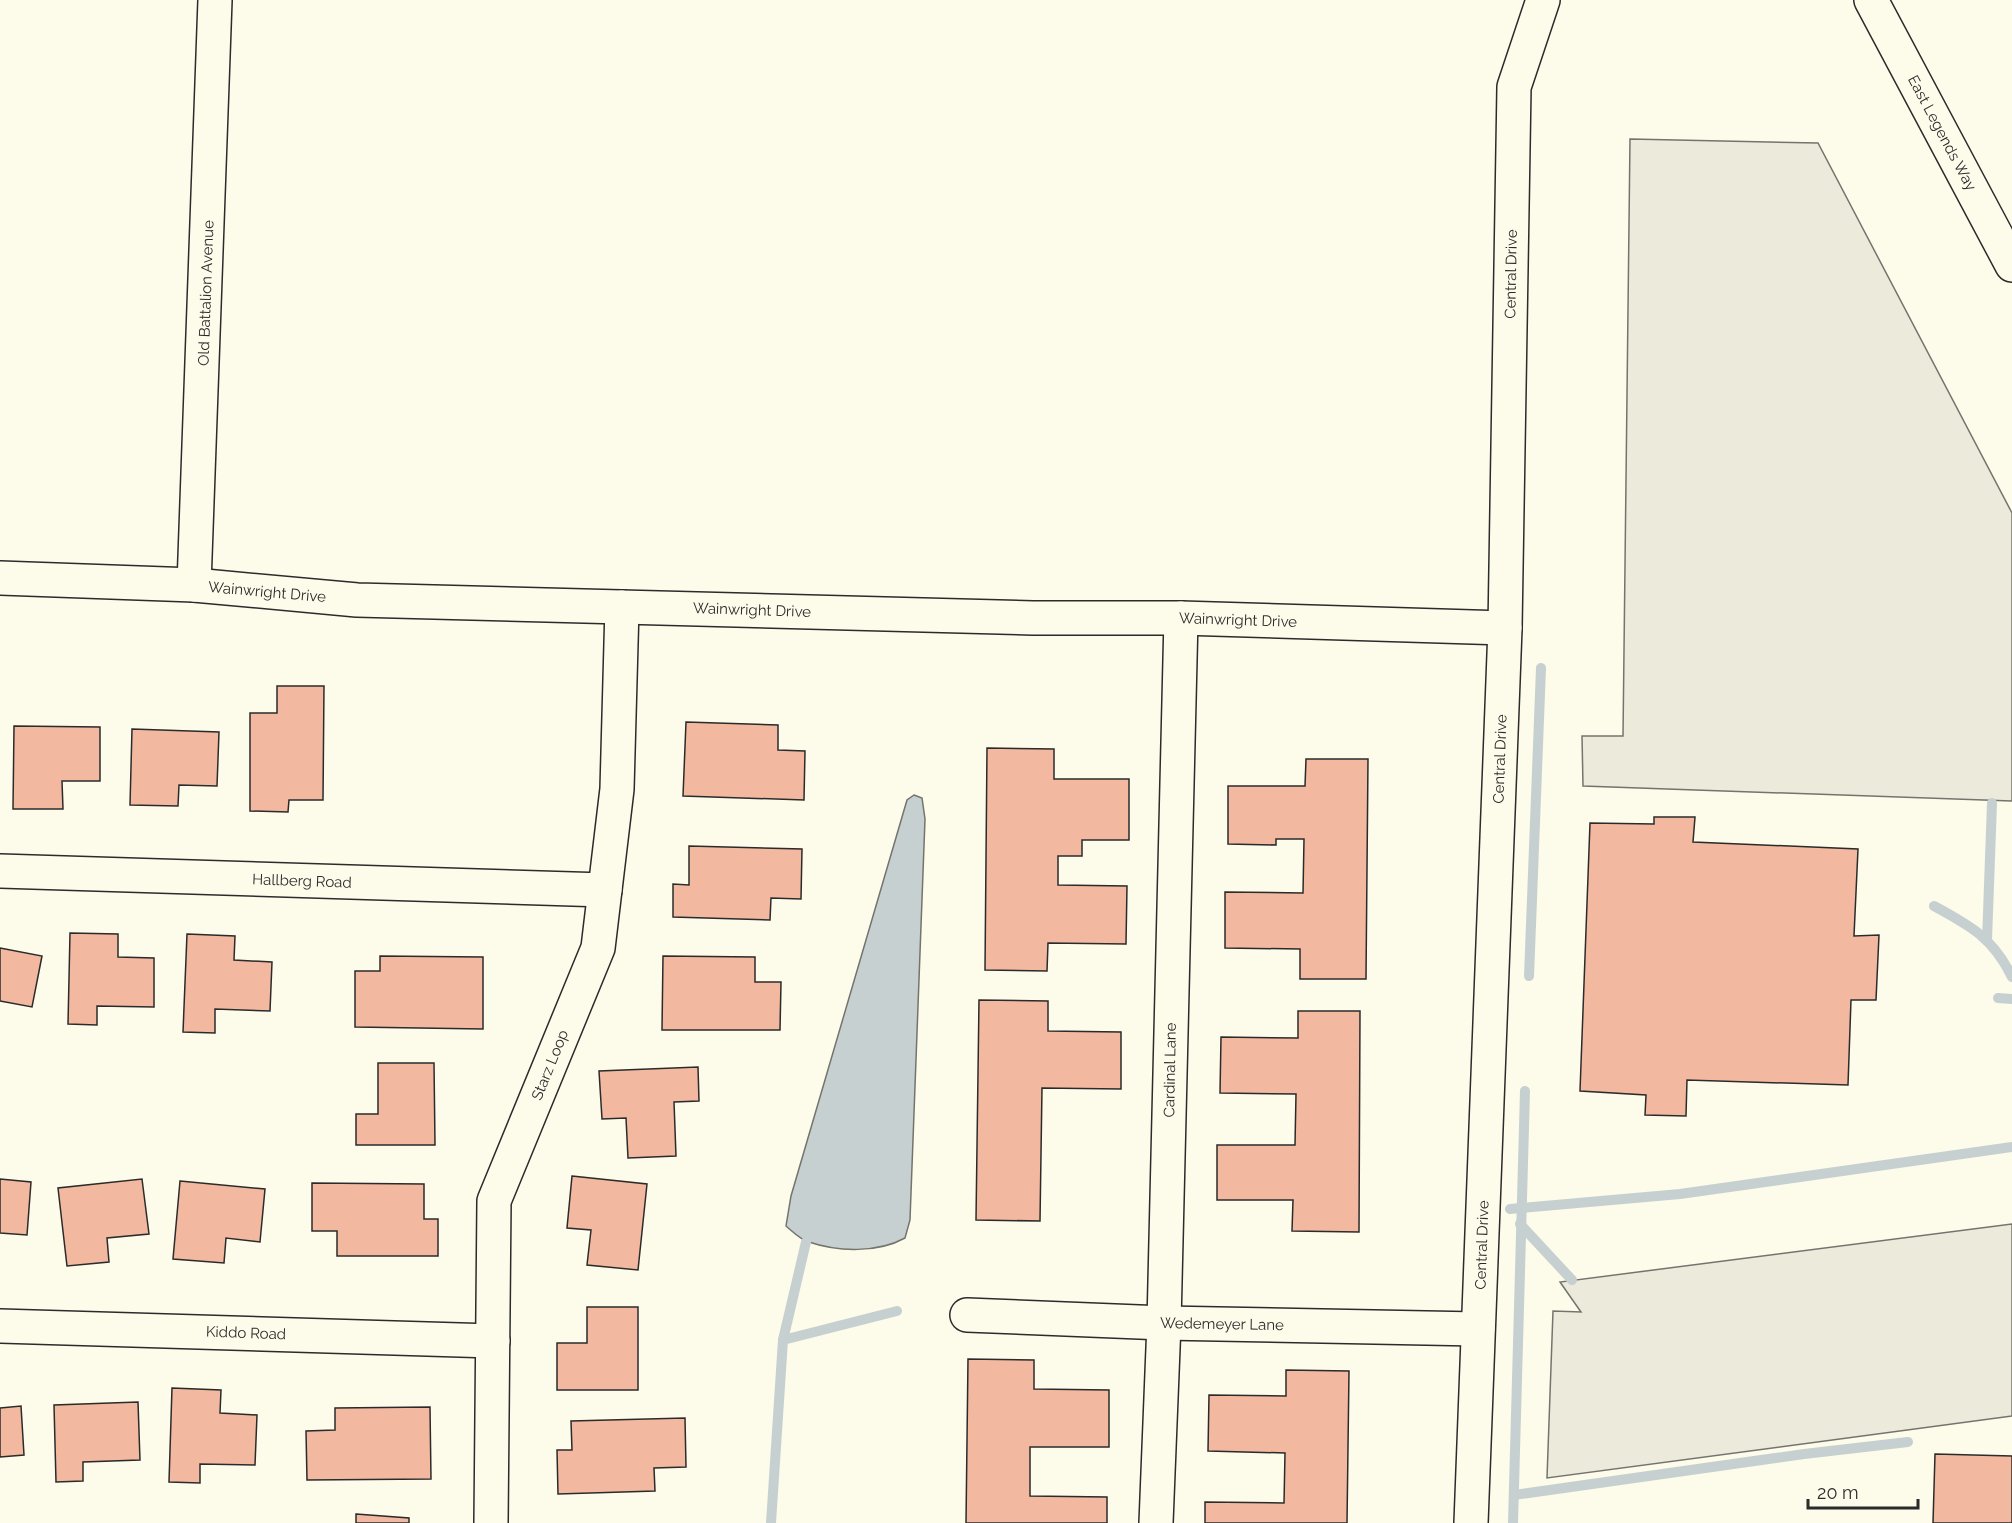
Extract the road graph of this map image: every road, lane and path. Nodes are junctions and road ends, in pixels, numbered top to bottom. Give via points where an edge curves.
1 (215, 0) edge
2 (1543, 0) edge
3 (1871, 0) edge
4 (2012, 265) edge
5 (0, 578) edge
6 (194, 585) junction
7 (622, 607) junction
8 (1181, 618) junction
9 (1505, 628) junction
10 (0, 871) edge
11 (605, 890) junction
12 (967, 1315) dead end
13 (1164, 1323) junction
14 (0, 1326) edge
15 (1478, 1329) junction
16 (493, 1341) junction
17 (491, 1523) edge
18 (1156, 1523) edge
19 (1471, 1523) edge

1 - 6 street, Old Battalion Avenue
2 - 9 street, Central Drive via 1514,87
3 - 4 street, East Legends Way
5 - 6 street, Wainwright Drive
6 - 7 street, Wainwright Drive via 357,600
7 - 8 street, Wainwright Drive
7 - 11 street, Starz Loop via 617,789
8 - 9 street, Wainwright Drive
8 - 13 street, Cardinal Lane
9 - 15 street, Central Drive
10 - 11 street, Hallberg Road
11 - 16 street, Starz Loop via 598,948 494,1201
12 - 13 street, Wedemeyer Lane
13 - 15 street, Wedemeyer Lane
13 - 18 street, Cardinal Lane
14 - 16 street, Kiddo Road
15 - 19 street, Central Drive
16 - 17 street, Starz Loop

